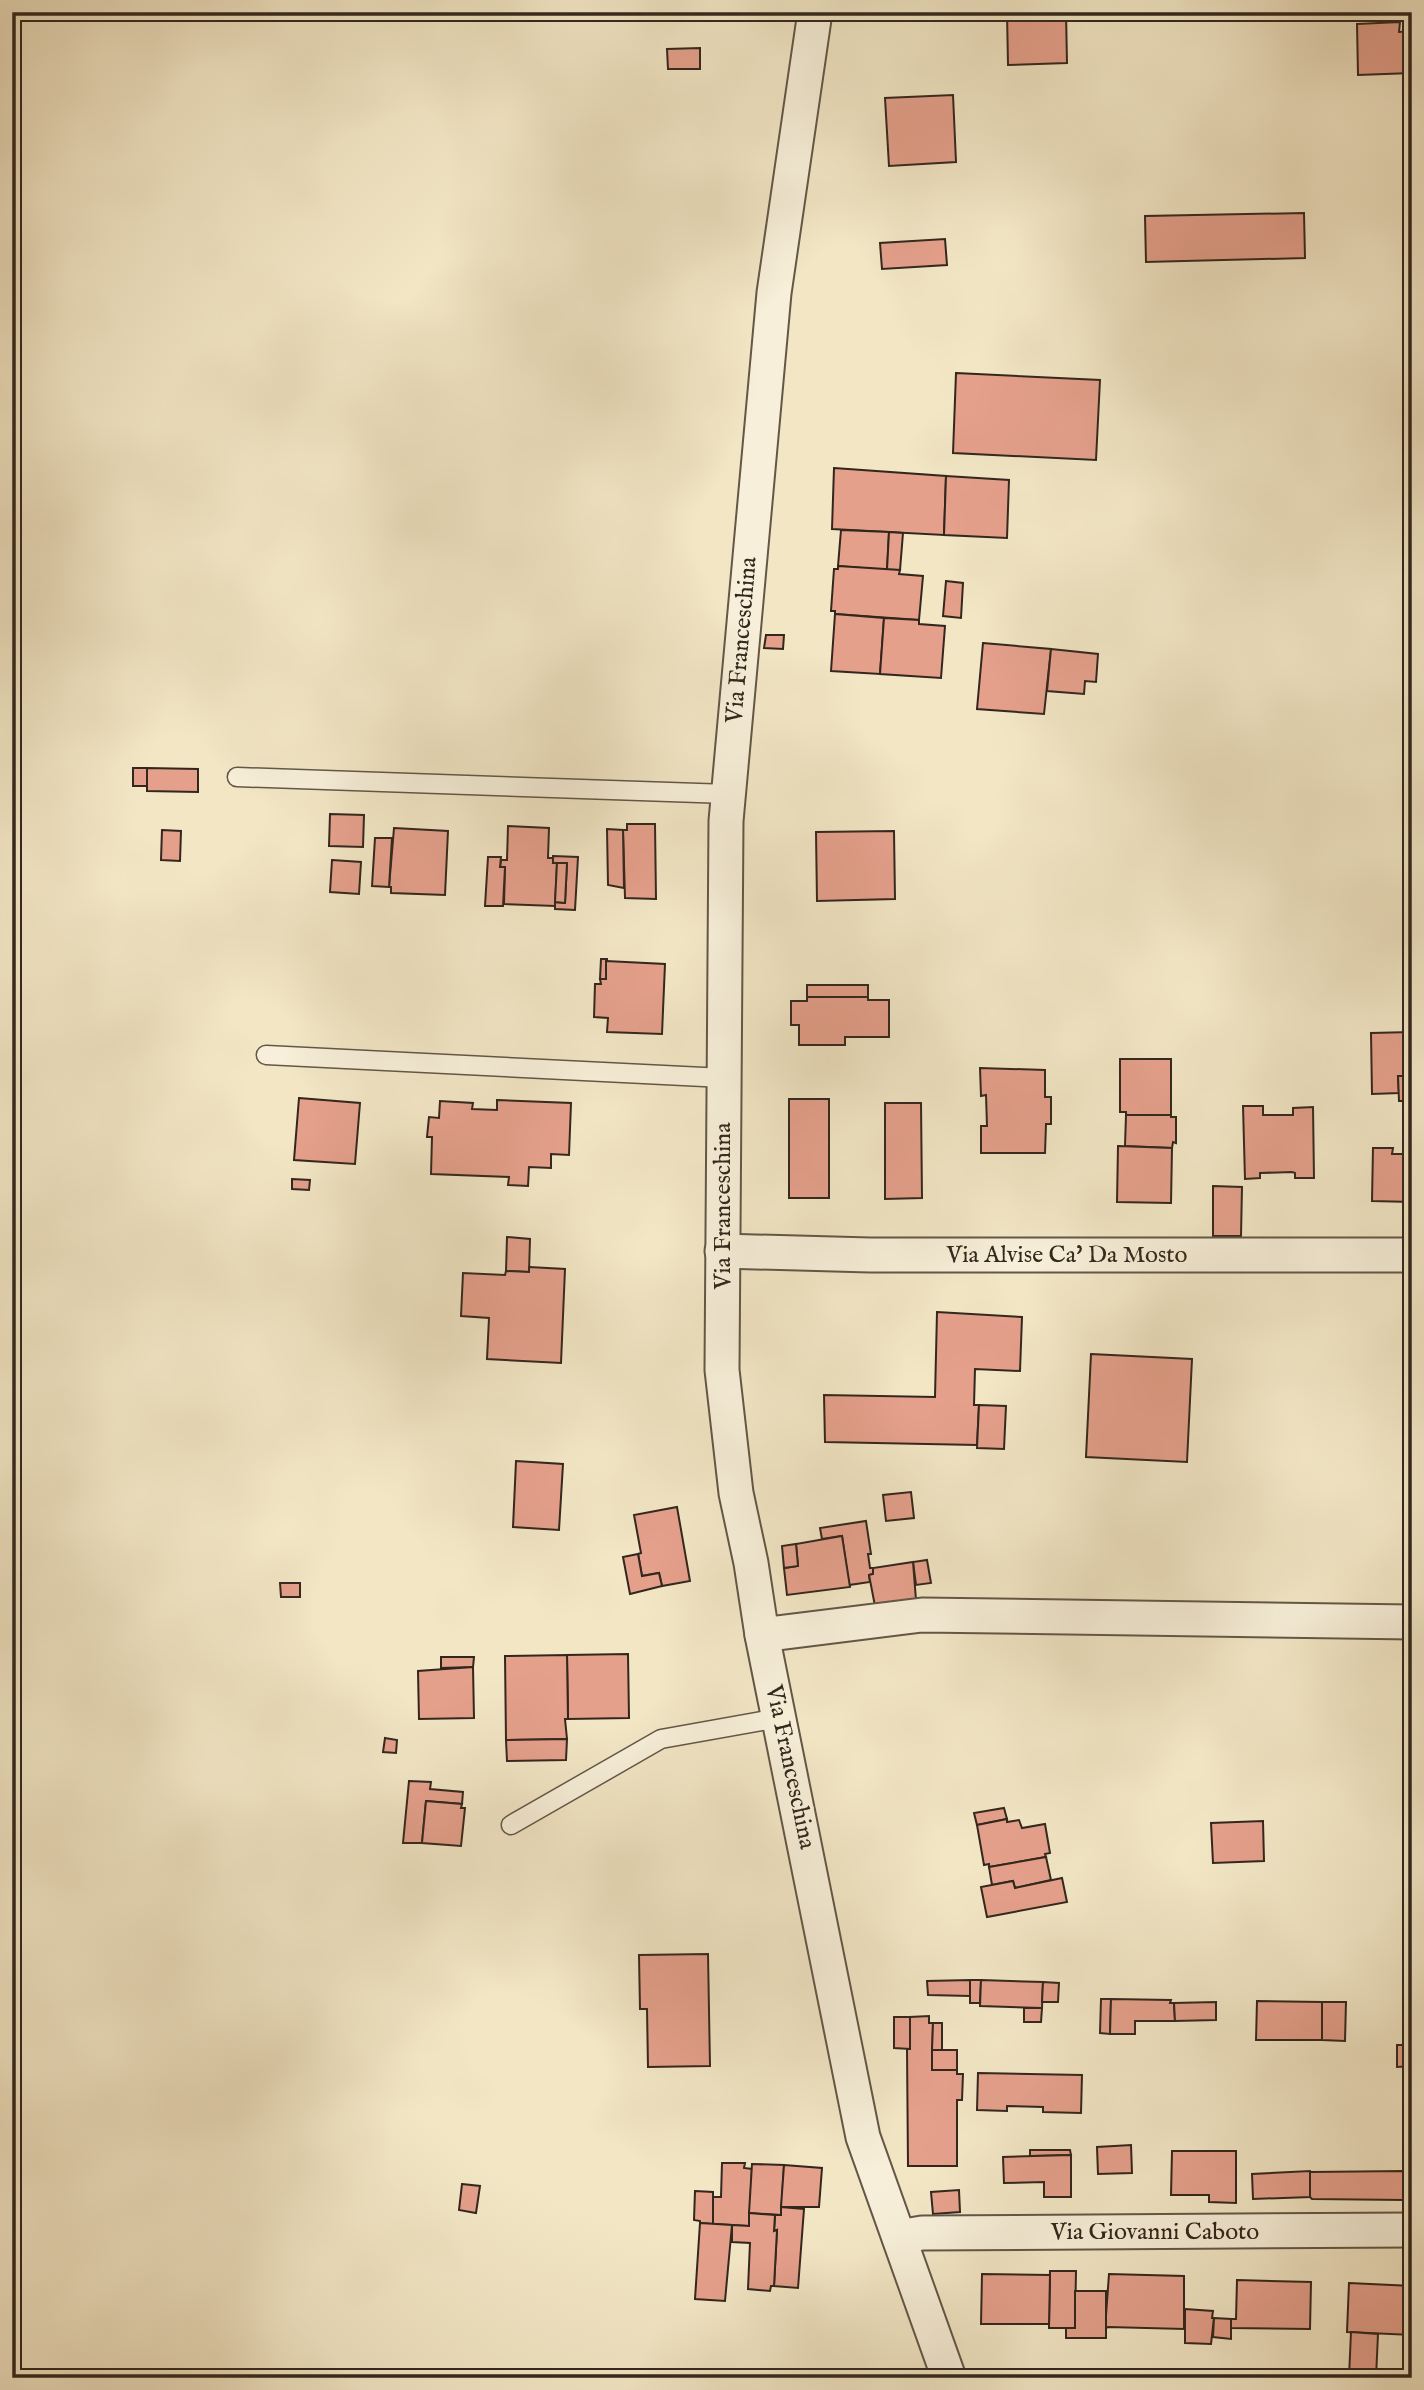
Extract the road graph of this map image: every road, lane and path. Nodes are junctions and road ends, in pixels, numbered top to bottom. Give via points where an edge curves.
1 (815, 12) edge
2 (237, 777) dead end
3 (728, 794) junction
4 (266, 1055) dead end
5 (724, 1078) junction
6 (722, 1251) junction
7 (1412, 1255) edge
8 (1412, 1622) edge
9 (762, 1635) junction
10 (779, 1718) junction
11 (511, 1825) dead end
12 (1412, 2230) edge
13 (899, 2237) junction
14 (948, 2378) edge

1 - 3 street, Via Franceschina via 774,293
2 - 3 lane
3 - 5 street, Via Franceschina
4 - 5 lane
5 - 6 street, Via Franceschina
6 - 7 street, Via Alvise Ca' Da Mosto
6 - 9 street, Via Franceschina via 724,1384 736,1493
8 - 9 street via 922,1615
9 - 10 street, Via Franceschina
10 - 11 lane via 661,1740
10 - 13 street, Via Franceschina via 863,2137
12 - 13 street, Via Giovanni Caboto via 922,2233
13 - 14 street, Via Franceschina

